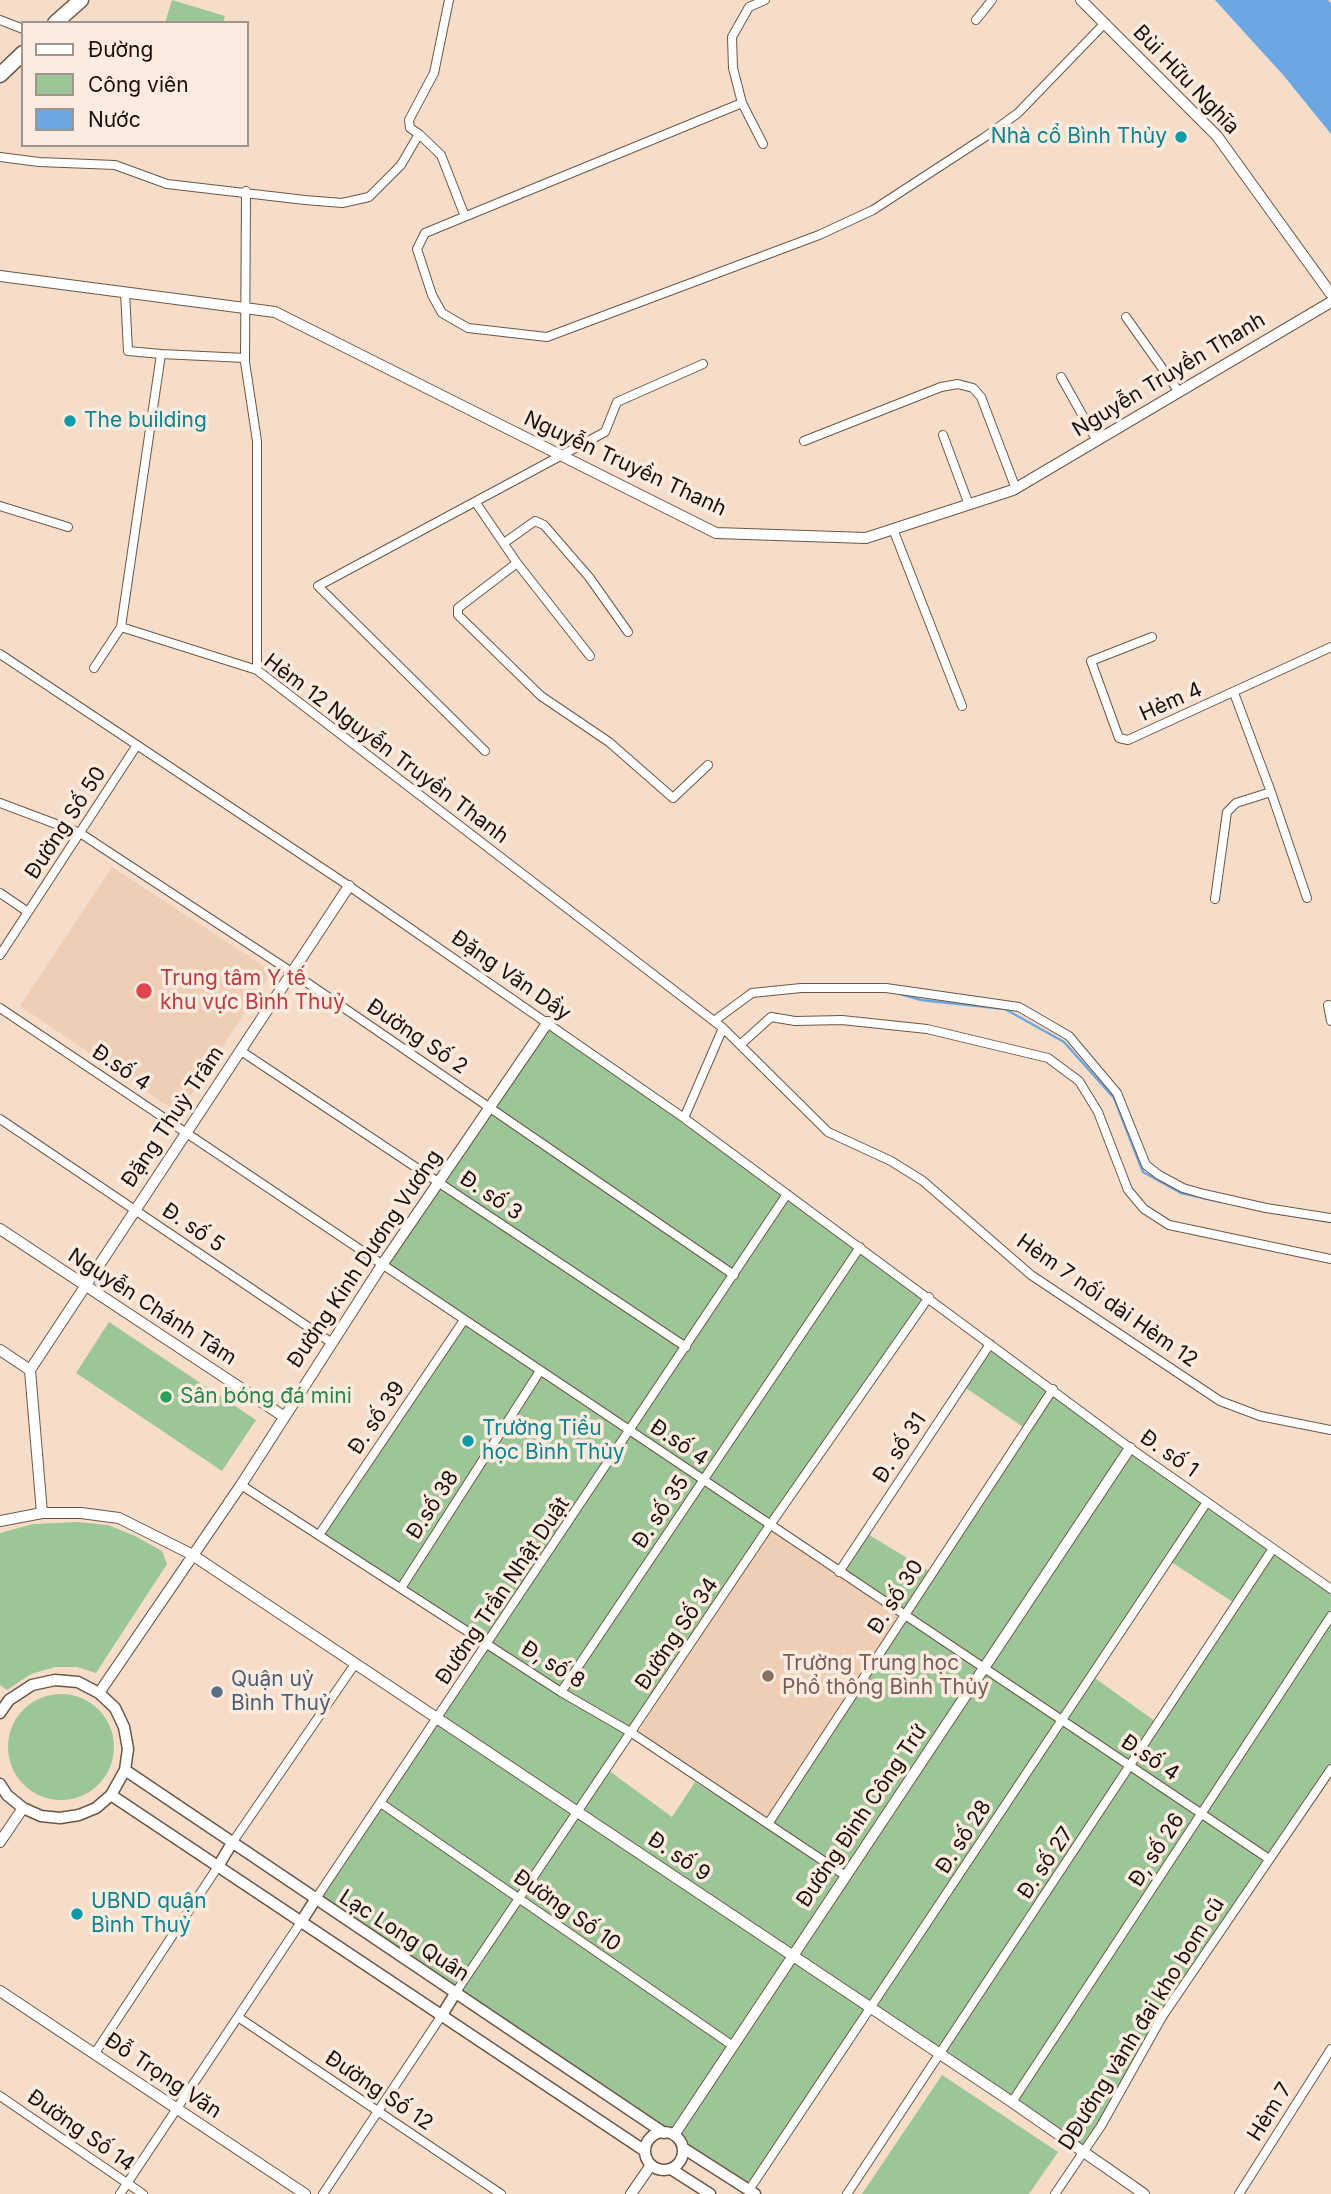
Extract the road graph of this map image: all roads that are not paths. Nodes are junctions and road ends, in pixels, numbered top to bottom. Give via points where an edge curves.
1 (81, 0) edge
2 (449, 0) edge
3 (765, 0) edge
4 (992, 0) edge
5 (1081, 0) edge
6 (0, 20) edge
7 (976, 20) dead end
8 (57, 21) edge
9 (1104, 24) junction
10 (21, 28) edge
11 (21, 55) edge
12 (0, 75) edge
13 (741, 103) junction
14 (419, 134) junction
15 (763, 144) dead end
16 (0, 157) edge
17 (246, 191) junction
18 (464, 214) junction
19 (0, 276) edge
20 (125, 292) junction
21 (1331, 294) edge
22 (1331, 302) edge
23 (246, 307) junction
24 (1126, 317) dead end
25 (161, 354) junction
26 (245, 358) junction
27 (703, 365) dead end
28 (1061, 377) dead end
29 (1179, 392) junction
30 (943, 436) dead end
31 (804, 441) dead end
32 (1097, 441) junction
33 (560, 457) junction
34 (1016, 489) junction
35 (476, 503) junction
36 (969, 505) junction
37 (0, 506) edge
38 (68, 527) dead end
39 (893, 529) junction
40 (504, 543) junction
41 (517, 563) junction
42 (121, 626) junction
43 (628, 632) dead end
44 (1152, 637) dead end
45 (1331, 647) edge
46 (0, 654) edge
47 (590, 656) dead end
48 (94, 668) dead end
49 (257, 670) junction
50 (1234, 693) junction
51 (962, 706) dead end
52 (137, 745) junction
53 (485, 751) dead end
54 (708, 765) dead end
55 (1272, 792) junction
56 (0, 803) edge
57 (80, 833) junction
58 (349, 886) junction
59 (0, 893) edge
60 (1307, 898) dead end
61 (1215, 899) dead end
62 (28, 912) junction
63 (0, 955) edge
64 (293, 973) junction
65 (1328, 1005) dead end
66 (0, 1008) edge
67 (714, 1021) junction
68 (1331, 1021) edge
69 (548, 1022) junction
70 (723, 1028) junction
71 (740, 1045) junction
72 (241, 1051) junction
73 (489, 1108) junction
74 (684, 1118) junction
75 (0, 1119) edge
76 (186, 1133) junction
77 (439, 1182) junction
78 (787, 1194) junction
79 (135, 1210) junction
80 (1331, 1218) edge
81 (0, 1229) edge
82 (860, 1247) junction
83 (1331, 1259) edge
84 (382, 1265) junction
85 (734, 1275) junction
86 (85, 1286) junction
87 (929, 1297) junction
88 (464, 1321) junction
89 (332, 1343) junction
90 (990, 1344) junction
91 (686, 1347) junction
92 (0, 1350) edge
93 (30, 1370) junction
94 (540, 1371) junction
95 (1053, 1389) junction
96 (283, 1416) junction
97 (1331, 1430) edge
98 (630, 1432) junction
99 (1130, 1448) junction
100 (704, 1480) junction
101 (241, 1485) junction
102 (1207, 1502) junction
103 (42, 1513) junction
104 (0, 1521) edge
105 (771, 1525) junction
106 (318, 1535) junction
107 (1272, 1549) junction
108 (191, 1554) junction
109 (839, 1573) junction
110 (401, 1588) junction
111 (1331, 1590) edge
112 (905, 1615) junction
113 (1331, 1616) edge
114 (488, 1645) junction
115 (355, 1664) junction
116 (984, 1668) junction
117 (561, 1692) junction
118 (99, 1693) junction
119 (4, 1697) edge
120 (0, 1713) edge
121 (1062, 1720) junction
122 (437, 1721) junction
123 (632, 1733) junction
124 (1131, 1766) junction
125 (1331, 1769) edge
126 (125, 1770) junction
127 (0, 1784) edge
128 (111, 1795) junction
129 (382, 1804) junction
130 (23, 1808) junction
131 (578, 1812) junction
132 (1202, 1813) junction
133 (768, 1824) junction
134 (0, 1842) edge
135 (232, 1843) junction
136 (1269, 1859) junction
137 (217, 1868) junction
138 (846, 1876) junction
139 (518, 1898) junction
140 (315, 1900) junction
141 (301, 1922) junction
142 (1208, 1949) junction
143 (793, 1956) junction
144 (0, 1990) edge
145 (456, 1992) junction
146 (871, 2008) junction
147 (442, 2015) junction
148 (238, 2017) junction
149 (733, 2046) junction
150 (1331, 2049) edge
151 (95, 2053) junction
152 (940, 2054) junction
153 (0, 2096) edge
154 (1012, 2102) junction
155 (177, 2109) junction
156 (378, 2111) junction
157 (669, 2134) junction
158 (682, 2148) junction
159 (645, 2151) junction
160 (1082, 2152) junction
161 (651, 2165) junction
162 (671, 2169) junction
163 (127, 2184) junction
164 (750, 2193) edge
165 (120, 2194) edge
166 (143, 2194) edge
167 (305, 2194) edge
168 (323, 2194) edge
169 (501, 2194) edge
170 (631, 2194) edge
171 (710, 2194) edge
172 (847, 2194) edge
173 (1055, 2194) edge
174 (1144, 2194) edge
175 (1239, 2194) edge

1 - 8 highway
2 - 14 street via 434,73 409,120 410,128
3 - 13 street via 749,6 732,37
4 - 7 street
5 - 9 street, Bùi Hữu Nghĩa
6 - 10 street
9 - 18 street via 1018,113 873,210 760,259 547,337 468,328 439,309 417,243 425,233
9 - 21 street, Bùi Hữu Nghĩa via 1217,135
11 - 12 highway
13 - 15 street
13 - 18 street via 519,197
14 - 17 street via 401,165 369,197 342,203
14 - 18 street via 441,155
16 - 17 street via 115,165 167,184
17 - 23 street
19 - 20 street, Nguyễn Truyền Thanh
20 - 23 street, Nguyễn Truyền Thanh
20 - 25 street via 128,351
22 - 29 street, Nguyễn Truyền Thanh
23 - 26 street
23 - 33 street, Nguyễn Truyền Thanh via 275,312
24 - 29 street
25 - 26 street
25 - 42 street
26 - 49 street via 257,440
27 - 33 street via 617,402 605,432
28 - 32 street
29 - 32 street, Nguyễn Truyền Thanh
30 - 36 street
31 - 34 street via 958,384 973,388 981,397
32 - 34 street, Nguyễn Truyền Thanh
33 - 35 street
33 - 39 street, Nguyễn Truyền Thanh via 716,533 866,538
34 - 36 street, Nguyễn Truyền Thanh
35 - 40 street
35 - 53 street via 318,586
36 - 39 street, Nguyễn Truyền Thanh
37 - 38 street
39 - 51 street
40 - 41 street
40 - 43 street via 535,522 544,525
41 - 47 street
41 - 54 street via 458,608 458,615 541,696 609,742 673,798
42 - 48 street
42 - 49 street, Hẻm 12 Nguyễn Truyền Thanh
44 - 50 street, Hẻm 4 via 1091,662 1119,738 1128,740
45 - 50 street, Hẻm 4
46 - 52 street, Đặng Văn Dầy
49 - 67 street, Hẻm 12 Nguyễn Truyền Thanh
50 - 55 street
52 - 57 street, Đường Số 50
52 - 58 street, Đặng Văn Dầy
55 - 60 street
55 - 61 street via 1236,803 1227,812
56 - 57 street, Đường Số 2
57 - 62 street, Đường Số 50
57 - 64 street, Đường Số 2
58 - 64 street, Đặng Thuỳ Trâm
58 - 69 street, Đặng Văn Dầy
59 - 62 street
62 - 63 street, Đường Số 50
64 - 72 street, Đặng Thuỳ Trâm
64 - 73 street, Đường Số 2
65 - 68 street
66 - 76 street, Đ.số 4
67 - 70 street, Hẻm 12 Nguyễn Truyền Thanh
67 - 80 street via 752,993 801,988 886,988 1019,1007 1069,1036 1090,1061 1116,1093 1146,1165 1159,1175 1204,1195
69 - 73 street, Đường Kinh Dương Vương
69 - 74 street, Đặng Văn Dầy
70 - 71 street, Hẻm 7 nối dài Hẻm 12
70 - 74 street
71 - 83 street via 771,1017 927,1029 1048,1058 1079,1081 1098,1112 1128,1190 1144,1209 1169,1225
71 - 97 street, Hẻm 7 nối dài Hẻm 12 via 828,1132 923,1181 1031,1275 1220,1401 1260,1416
72 - 76 street, Đặng Thuỳ Trâm
72 - 77 street, Đ. số 3
73 - 77 street, Đường Kinh Dương Vương
73 - 85 street, Đường Số 2
74 - 78 street, Đặng Văn Dầy
75 - 79 street, Đ. số 5
76 - 79 street, Đặng Thuỳ Trâm
76 - 84 street, Đ.số 4
77 - 84 street, Đường Kinh Dương Vương
77 - 91 street, Đ. số 3
78 - 82 street, Đặng Văn Dầy
78 - 85 street, Đường Trần Nhật Duật
79 - 86 street, Đặng Thuỳ Trâm
79 - 89 street, Đ. số 5
81 - 86 street, Nguyễn Chánh Tâm
82 - 87 street, Đặng Văn Dầy
82 - 100 street, Đ. số 35
84 - 88 street, Đ.số 4
84 - 89 street, Đường Kinh Dương Vương
85 - 91 street, Đường Trần Nhật Duật
86 - 93 street, Đặng Thuỳ Trâm
86 - 96 street, Nguyễn Chánh Tâm
87 - 90 street, Đặng Văn Dầy
87 - 105 street, Đường Số 34
88 - 94 street, Đ.số 4
88 - 106 street, Đ. số 39
89 - 96 street, Đường Kinh Dương Vương
90 - 95 street, Đ. số 1
90 - 109 street, Đ. số 31
91 - 98 street, Đường Trần Nhật Duật
92 - 93 street
93 - 103 street
94 - 98 street, Đ.số 4
94 - 110 street, Đ.số 38
95 - 99 street, Đ. số 1
95 - 112 street, Đ. số 30
96 - 101 street, Đường Kinh Dương Vương
98 - 100 street, Đ.số 4
98 - 114 street, Đường Trần Nhật Duật
99 - 102 street, Đ. số 1
99 - 116 street, Đường Đinh Công Trứ
100 - 105 street, Đ.số 4
100 - 117 street, Đ. số 35
101 - 106 street, Đ, số 8
101 - 108 street, Đường Kinh Dương Vương
102 - 107 street, Đ. số 1
102 - 121 street, Đ. số 28
103 - 104 street, Đ. số 9
103 - 108 street, Đ. số 9 via 119,1518
105 - 109 street, Đ.số 4
105 - 123 street, Đường Số 34
106 - 110 street, Đ, số 8
107 - 111 street, Đ. số 1
107 - 124 street, Đ. số 27
108 - 115 street, Đ. số 9
108 - 118 street, Đường Kinh Dương Vương
109 - 112 street, Đ.số 4
110 - 114 street, Đ, số 8
112 - 116 street, Đ.số 4
112 - 133 street, Đ. số 30
113 - 132 street, Đ, số 26
114 - 117 street, Đ, số 8
114 - 122 street, Đường Trần Nhật Duật
115 - 122 street, Đ. số 9
115 - 135 street
116 - 121 street, Đ.số 4
116 - 138 street, Đường Đinh Công Trứ
117 - 123 street, Đ, số 8
118 - 119 main road via 78,1682 55,1680
118 - 126 main road via 115,1708 124,1727
119 - 120 main road
121 - 124 street, Đ.số 4
121 - 146 street, Đ. số 28
122 - 129 street, Đường Trần Nhật Duật
122 - 131 street, Đ. số 9
123 - 131 street, Đường Số 34
123 - 133 street, Đ, số 8
124 - 132 street, Đ.số 4
124 - 152 street, Đ. số 27
125 - 136 street, DĐường vành đai kho bom cũ
125 - 142 street
126 - 128 main road
126 - 135 main road, Lạc Long Quân
127 - 130 main road
128 - 130 main road via 96,1808 60,1818
128 - 137 main road
129 - 139 street, Đường Số 10
129 - 140 street, Đường Trần Nhật Duật
130 - 134 street
131 - 139 street, Đường Số 34
131 - 143 street, Đ. số 9
132 - 136 street, Đ.số 4
132 - 154 street, Đ, số 26
133 - 138 street, Đ, số 8
135 - 137 main road
135 - 140 main road, Lạc Long Quân
136 - 142 street, DĐường vành đai kho bom cũ
137 - 141 main road
137 - 151 street
138 - 143 street, Đường Đinh Công Trứ
139 - 145 street, Đường Số 34
139 - 149 street, Đường Số 10
140 - 141 main road
140 - 145 main road, Lạc Long Quân
141 - 147 main road
141 - 148 street
142 - 160 street, DĐường vành đai kho bom cũ
143 - 146 street, Đ. số 9
143 - 149 street, Đường Đinh Công Trứ
144 - 151 street, Đỗ Trọng Văn
145 - 147 main road
145 - 157 main road, Lạc Long Quân
146 - 152 street, Đ. số 9
146 - 164 street, Đ. số 28
147 - 156 street
147 - 159 main road
148 - 155 street
148 - 156 street, Đường Số 12
149 - 157 street, Đường Đinh Công Trứ
150 - 175 street, Hẻm 7
151 - 155 street, Đỗ Trọng Văn
152 - 154 street, Đ. số 9
152 - 172 street, Đ. số 27
153 - 163 street, Đường Số 14
154 - 160 street, Đ. số 9
155 - 163 street
155 - 167 street, Đỗ Trọng Văn
156 - 168 street
156 - 169 street, Đường Số 12
157 - 158 main road
157 - 159 main road via 652,2137
158 - 162 main road via 680,2161
158 - 164 main road
159 - 161 main road
160 - 173 street, DĐường vành đai kho bom cũ
160 - 174 street, Đ. số 9
161 - 162 main road
161 - 170 street
162 - 171 main road
163 - 165 street
163 - 166 street, Đường Số 14

